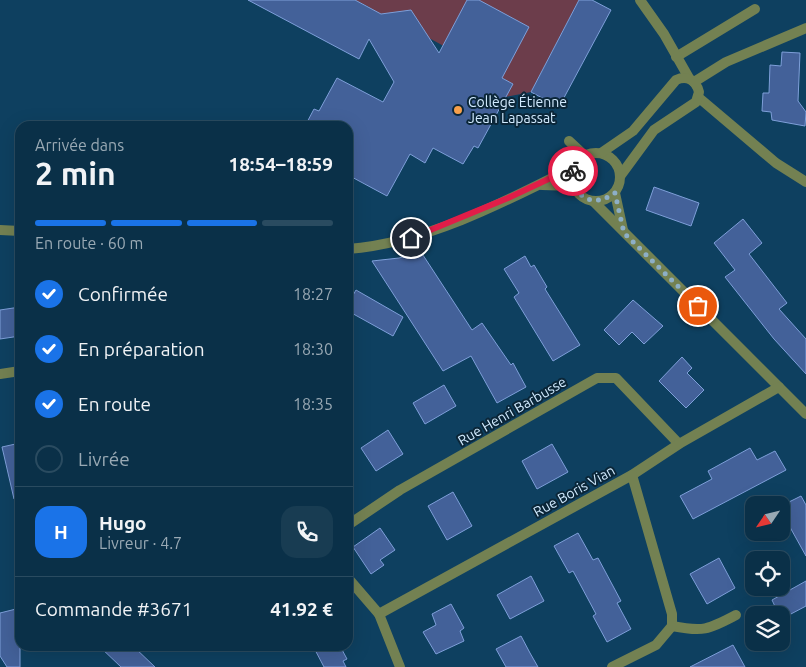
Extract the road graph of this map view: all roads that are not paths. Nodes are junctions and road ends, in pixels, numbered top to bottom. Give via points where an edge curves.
1 (640, 0) edge
2 (755, 9) dead end
3 (806, 28) edge
4 (676, 57) junction
5 (676, 80) junction
6 (691, 80) junction
7 (698, 97) junction
8 (569, 141) dead end
9 (601, 153) junction
10 (585, 156) junction
11 (574, 167) junction
12 (621, 175) junction
13 (806, 182) edge
14 (538, 185) junction
15 (574, 186) junction
16 (615, 193) junction
17 (593, 201) junction
18 (0, 230) edge
19 (15, 231) edge
20 (624, 233) junction
21 (353, 249) edge
22 (15, 372) edge
23 (0, 374) edge
24 (779, 387) junction
25 (806, 414) edge
26 (679, 444) junction
27 (632, 475) junction
28 (353, 522) edge
29 (353, 584) edge
30 (379, 614) junction
31 (736, 614) dead end
32 (672, 626) junction
33 (400, 667) edge
34 (612, 667) edge

1 - 4 street
2 - 4 street
3 - 6 street
4 - 5 street
4 - 6 street
5 - 6 street
5 - 9 street via 633,131
6 - 7 street via 699,92
7 - 12 street via 691,106 654,130
7 - 13 street via 776,163
8 - 10 street
9 - 10 street
9 - 12 street via 614,161
10 - 11 street
11 - 14 street
11 - 15 street
12 - 16 street
14 - 15 street
14 - 21 street via 411,238
15 - 17 street via 578,193
16 - 17 street via 605,200
16 - 20 street
17 - 20 street
18 - 19 street
20 - 24 street
22 - 23 street
24 - 25 street
24 - 26 street, Rue Boris Vian
26 - 27 street, Rue Boris Vian
26 - 28 street, Rue Henri Barbusse via 616,378 597,378 400,490
27 - 30 street, Rue Boris Vian
27 - 32 street via 672,614
29 - 30 street
30 - 33 street
31 - 32 street via 715,627 699,631
32 - 34 street via 656,645

